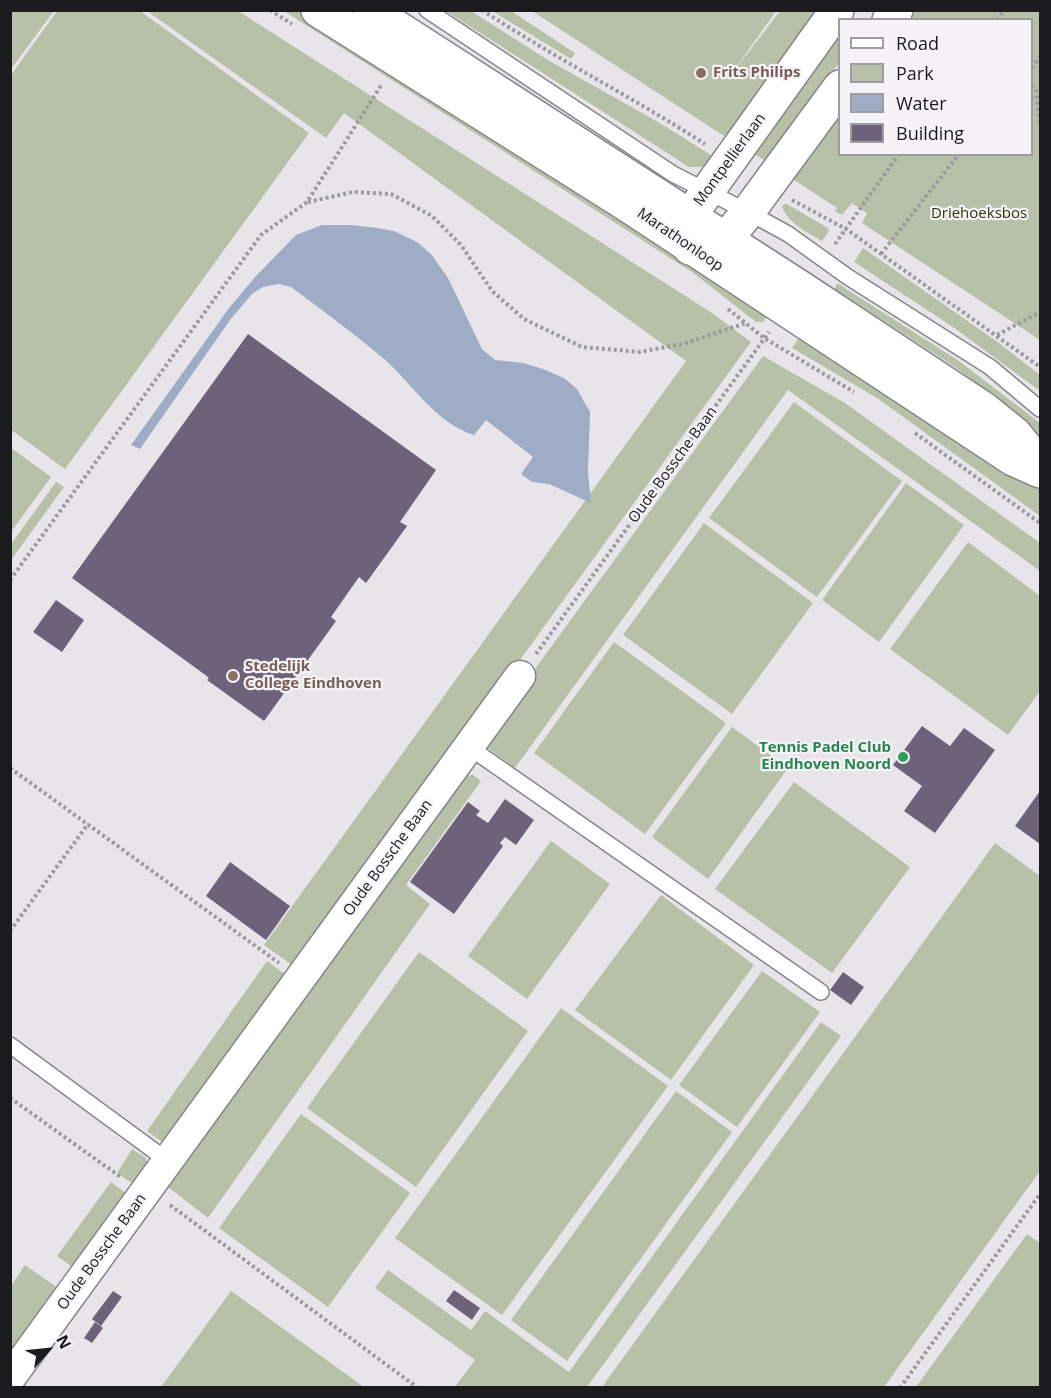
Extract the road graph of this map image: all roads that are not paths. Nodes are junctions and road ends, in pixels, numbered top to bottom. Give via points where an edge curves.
1 (318, 10) edge
2 (370, 10) edge
3 (427, 10) edge
4 (837, 10) edge
5 (838, 90) edge
6 (748, 212) junction
7 (695, 219) junction
8 (725, 240) junction
9 (1041, 409) edge
10 (1041, 469) edge
11 (520, 676) road end
12 (469, 747) junction
13 (821, 992) dead end
14 (10, 1045) edge
15 (168, 1161) junction
16 (10, 1378) edge

1 - 7 main road, Marathonloop via 626,204
2 - 7 main road, Marathonloop
3 - 7 lane, Marathonloop via 674,174
4 - 7 main road, Montpellierlaan
5 - 6 main road
6 - 7 lane, Marathonloop
6 - 8 main road
6 - 9 lane, Marathonloop via 788,234 990,367
7 - 8 main road
7 - 10 main road, Marathonloop via 1013,459
8 - 10 main road, Marathonloop via 984,409 1015,434
11 - 12 street, Oude Bossche Baan
12 - 13 lane
12 - 15 street, Oude Bossche Baan
14 - 15 lane
15 - 16 street, Oude Bossche Baan

